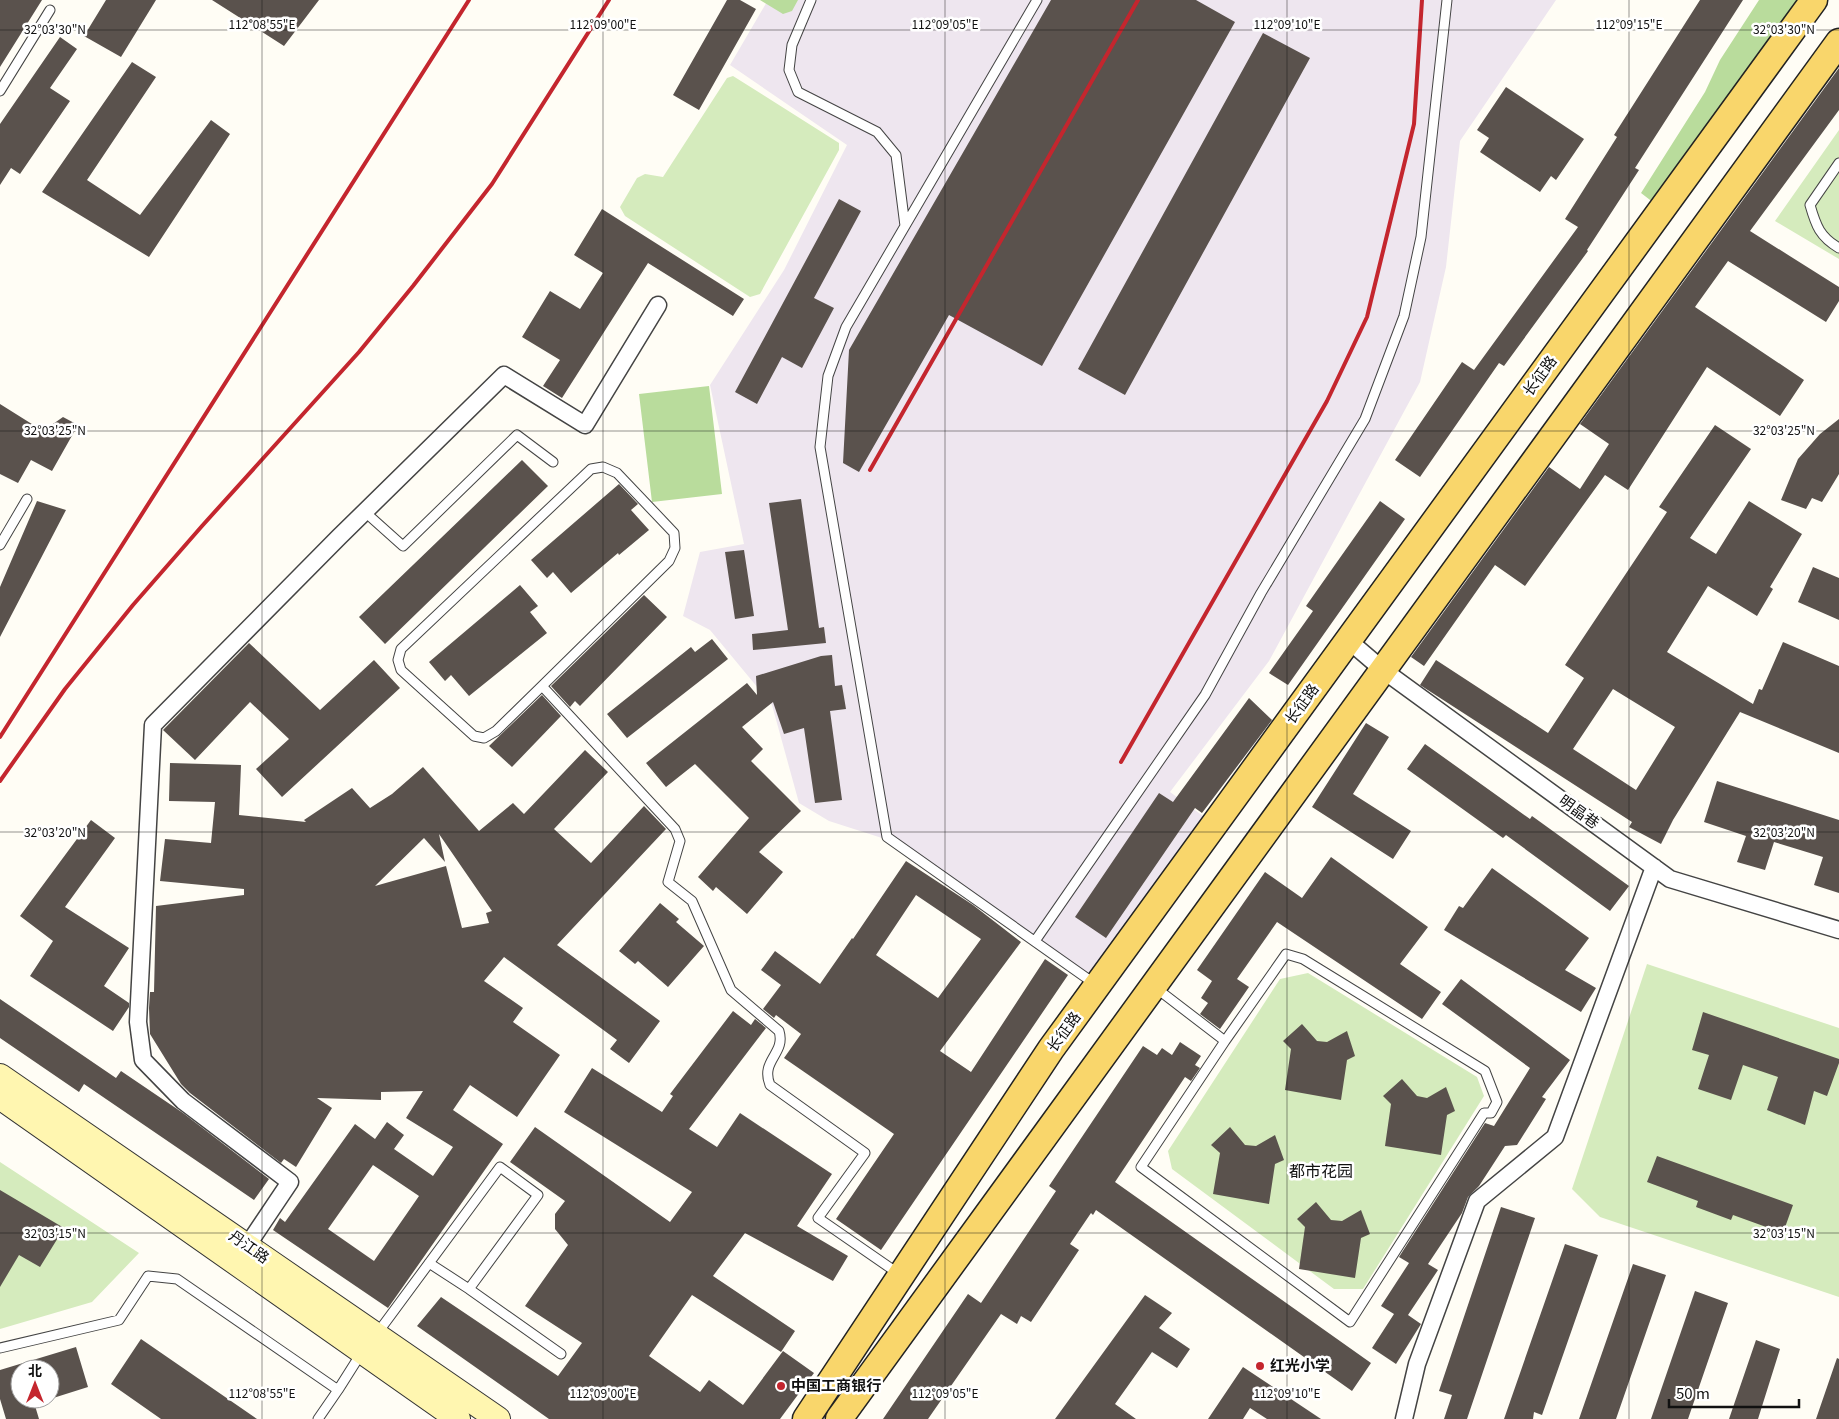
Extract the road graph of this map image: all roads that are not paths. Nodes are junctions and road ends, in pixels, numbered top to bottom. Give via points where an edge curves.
1 (811, 0) edge
2 (1037, 0) edge
3 (1447, 0) edge
4 (1814, 0) edge
5 (50, 10) dead end
6 (1839, 42) edge
7 (0, 91) edge
8 (1839, 163) edge
9 (905, 226) junction
10 (1839, 248) edge
11 (658, 305) dead end
12 (553, 462) dead end
13 (27, 500) dead end
14 (365, 512) junction
15 (0, 545) edge
16 (1348, 640) junction
17 (1383, 670) junction
18 (542, 686) junction
19 (1654, 867) junction
20 (1839, 930) edge
21 (1034, 941) junction
22 (1097, 986) junction
23 (1153, 986) junction
24 (1225, 1041) junction
25 (0, 1076) edge
26 (0, 1098) edge
27 (247, 1246) junction
28 (429, 1263) junction
29 (901, 1275) junction
30 (469, 1289) junction
31 (369, 1343) junction
32 (0, 1348) edge
33 (561, 1354) dead end
34 (338, 1390) junction
35 (318, 1419) edge
36 (458, 1419) edge
37 (498, 1419) edge
38 (806, 1419) edge
39 (839, 1419) edge
40 (1404, 1419) edge

1 - 9 lane via 792,45 789,70 798,92 877,132 896,155
2 - 9 lane
3 - 21 lane via 1421,237 1404,316 1365,419 1261,593 1205,695
4 - 16 main road, 长征路
5 - 7 lane
6 - 17 main road
8 - 10 lane via 1810,205 1815,223 1826,240
9 - 21 lane via 846,327 828,376 820,447 887,837
11 - 14 street via 585,425 504,375
12 - 14 lane via 517,435 403,546
13 - 15 lane
14 - 27 street via 153,725 138,1022 143,1060 183,1101 290,1182
16 - 17 street, 明晶巷
16 - 22 main road, 长征路
17 - 19 street, 明晶巷
17 - 23 main road
18 - 18 lane via 669,561 675,548 674,533 617,473 603,466 591,469 401,649 398,660 401,670 474,736 484,738 496,731
18 - 29 lane via 675,829 680,841 668,882 692,901 731,990 779,1031 782,1038 768,1065 770,1085 865,1153 818,1218
19 - 20 street, 明晶巷 via 1670,879
19 - 40 street via 1556,1137 1477,1201 1417,1364
21 - 22 lane
22 - 29 main road, 长征路 via 1051,1049
23 - 24 lane
23 - 39 main road
24 - 24 lane via 1286,954 1303,960 1485,1071 1497,1102 1491,1113 1484,1113 1350,1322 1141,1167
25 - 27 main road, 丹江路
26 - 31 main road, 丹江路
27 - 31 main road, 丹江路
28 - 30 lane
28 - 30 lane via 500,1167 538,1195
28 - 31 lane
29 - 38 main road, 长征路
30 - 33 lane
31 - 34 lane
31 - 36 main road, 丹江路
31 - 37 main road, 丹江路
32 - 34 lane via 119,1320 148,1276 177,1279
34 - 35 lane

